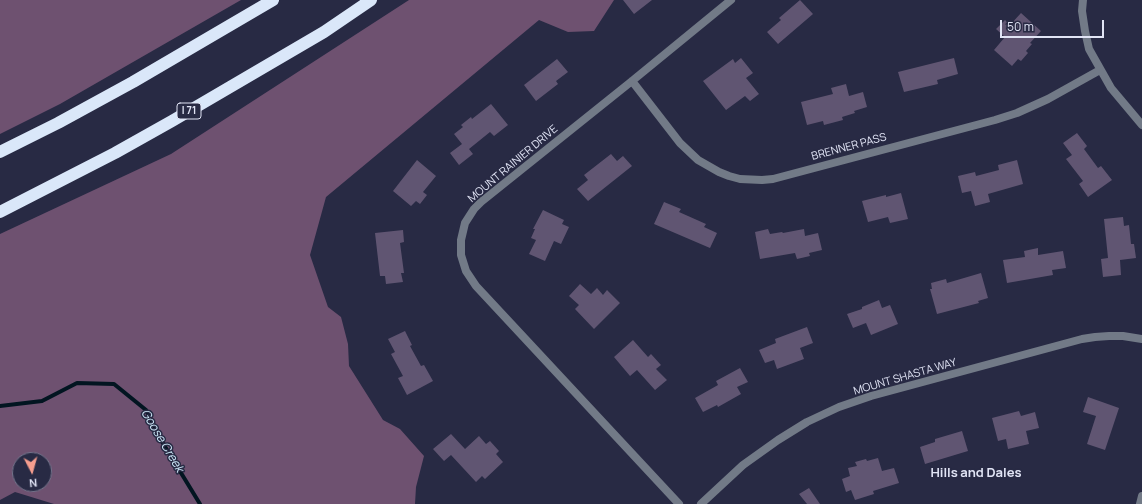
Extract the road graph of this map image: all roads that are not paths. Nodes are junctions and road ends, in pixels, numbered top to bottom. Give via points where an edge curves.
1 (273, 0) edge
2 (371, 0) edge
3 (731, 0) edge
4 (1083, 0) edge
5 (1100, 70) junction
6 (632, 81) junction
7 (1142, 125) edge
8 (0, 152) edge
9 (0, 212) edge
10 (1142, 339) edge
11 (1142, 496) edge
12 (679, 504) edge
13 (701, 504) edge
14 (1140, 504) edge

1 - 8 highway via 133,82
2 - 9 highway, I 71 via 324,32 172,121
3 - 6 street, MOUNT RAINIER DRIVE
4 - 5 street via 1082,11 1089,49
5 - 6 street, BRENNER PASS via 1017,113 762,180 729,176 698,160 680,143
5 - 7 street via 1111,88
6 - 12 street, MOUNT RAINIER DRIVE via 474,209 465,223 461,255 466,271 476,286
10 - 13 street, MOUNT SHASTA WAY via 1123,336 1082,339 839,407 807,422 778,440 743,465
11 - 14 street

